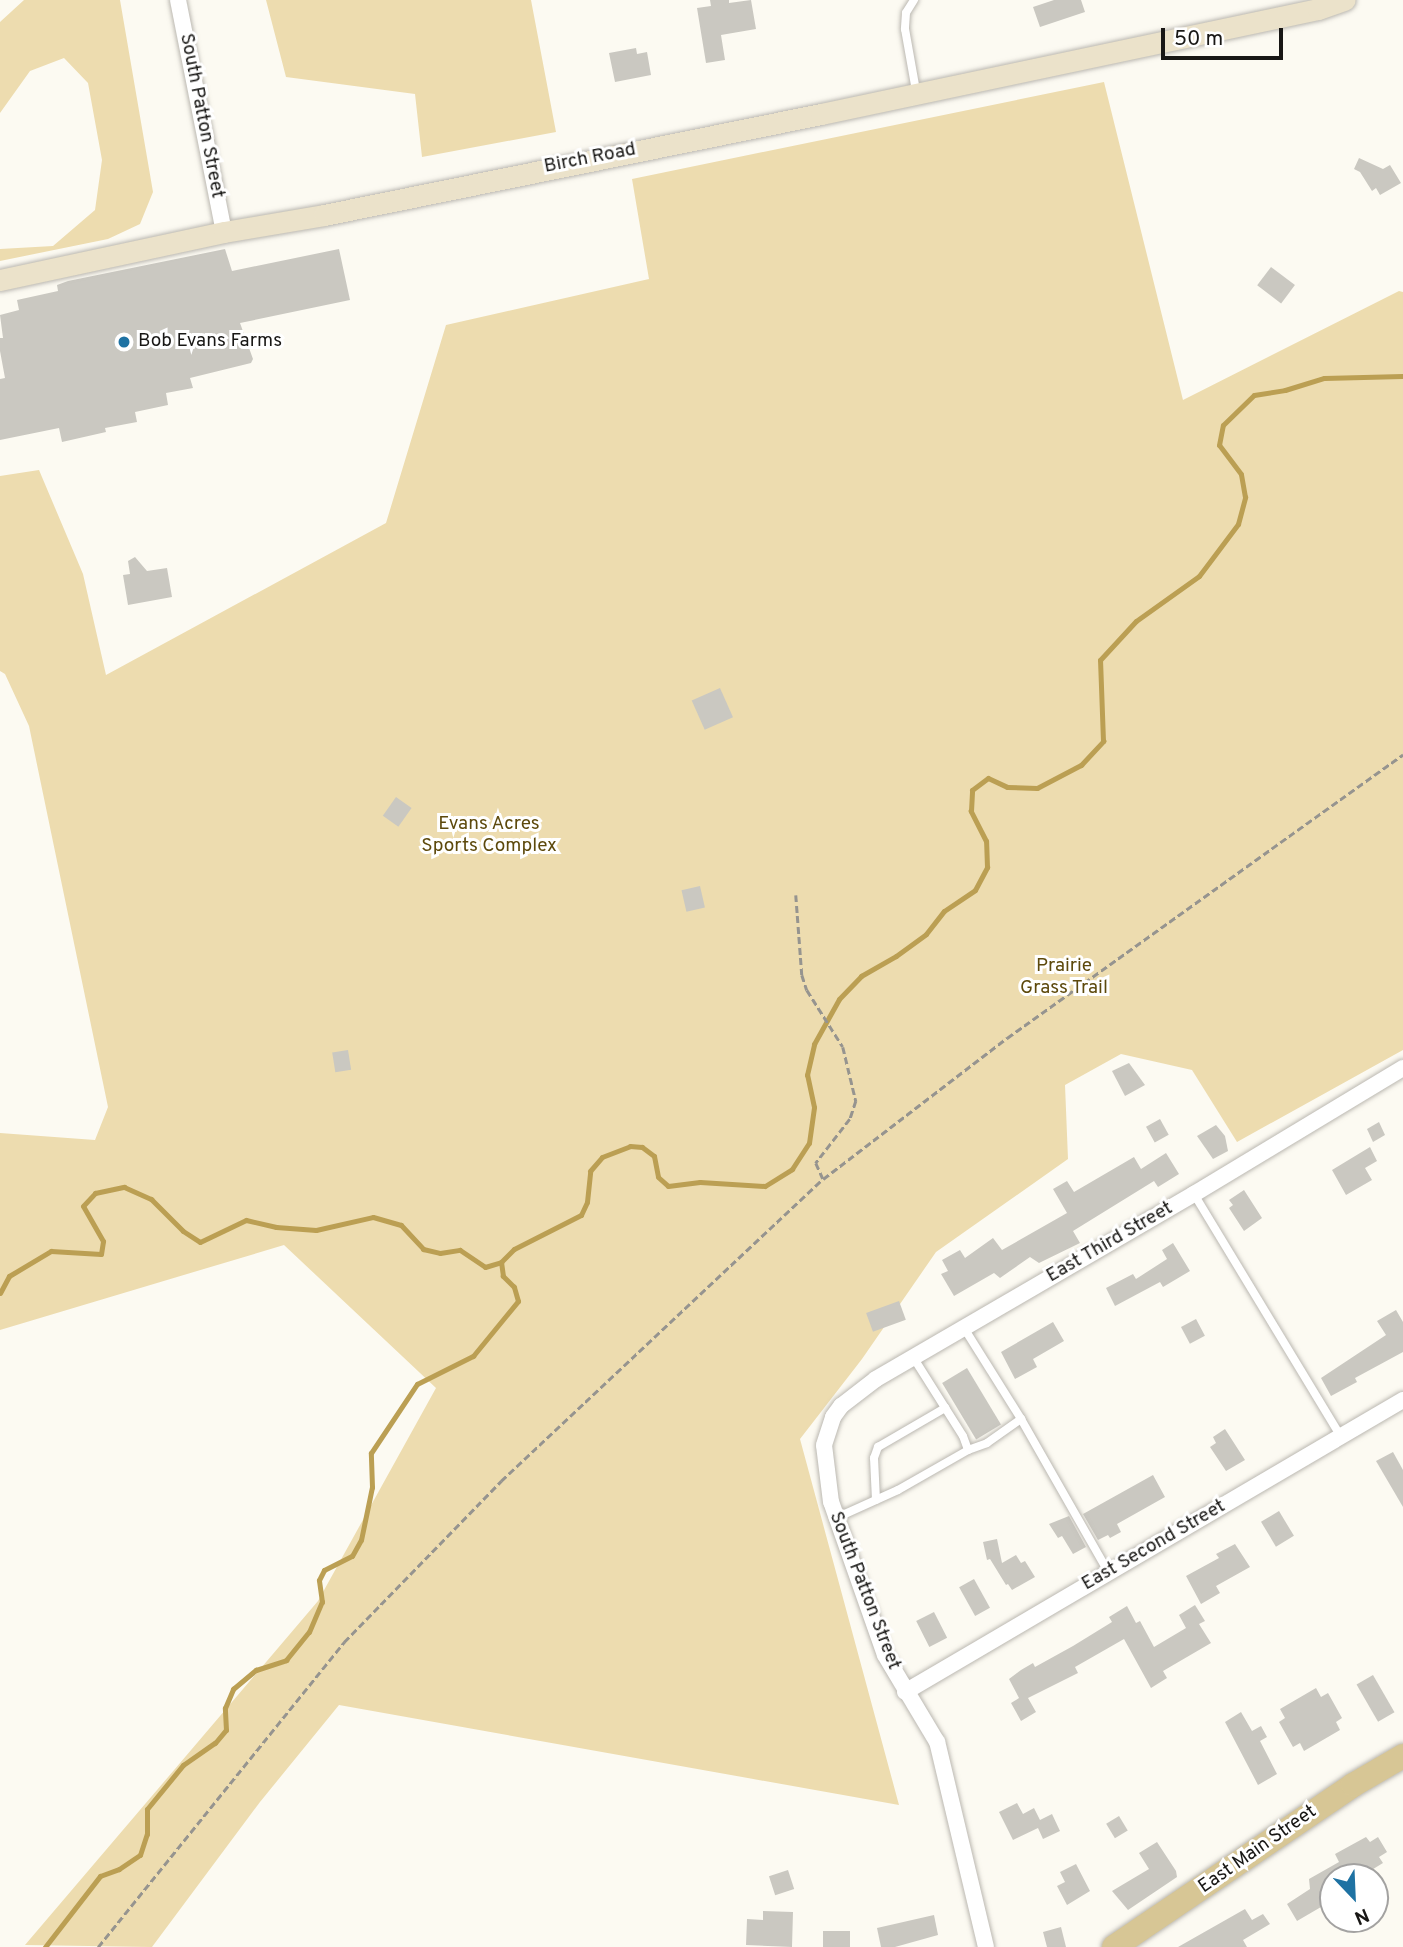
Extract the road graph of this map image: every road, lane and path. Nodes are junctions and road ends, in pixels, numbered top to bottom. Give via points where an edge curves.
1 (177, 0) edge
2 (914, 0) edge
3 (1344, 0) edge
4 (916, 93) junction
5 (224, 232) junction
6 (0, 280) edge
7 (1403, 755) edge
8 (796, 895) dead end
9 (1403, 1068) edge
10 (823, 1179) junction
11 (1194, 1194) junction
12 (964, 1328) junction
13 (913, 1357) junction
14 (1403, 1400) edge
15 (945, 1408) junction
16 (1021, 1419) junction
17 (827, 1430) joint
18 (1341, 1437) junction
19 (968, 1450) junction
20 (876, 1500) junction
21 (836, 1518) junction
22 (1109, 1573) junction
23 (905, 1692) junction
24 (1403, 1756) edge
25 (98, 1947) edge
26 (986, 1947) edge
27 (1114, 1947) edge

1 - 5 street, South Patton Street
2 - 4 lane via 905,13 905,29
3 - 4 street, Birch Road
4 - 5 street, Birch Road
5 - 6 street, Birch Road
7 - 10 path via 1007,1038
8 - 10 path via 800,963 812,998 850,1064 856,1101 850,1119 816,1163
9 - 11 street, East Third Street
10 - 25 path via 501,1481 344,1642
11 - 12 street, East Third Street
11 - 18 lane
12 - 13 street, East Third Street
12 - 16 lane
13 - 15 lane
13 - 17 street, East Third Street via 841,1406
14 - 18 street, East Second Street
15 - 19 lane
15 - 20 lane via 877,1447
16 - 19 lane via 987,1443
16 - 22 lane
17 - 21 street, South Patton Street via 824,1461
18 - 22 street, East Second Street
19 - 20 lane
20 - 21 lane
21 - 23 street, South Patton Street via 885,1655
22 - 23 street, East Second Street
23 - 26 street, South Patton Street via 937,1742
24 - 27 main road, East Main Street

